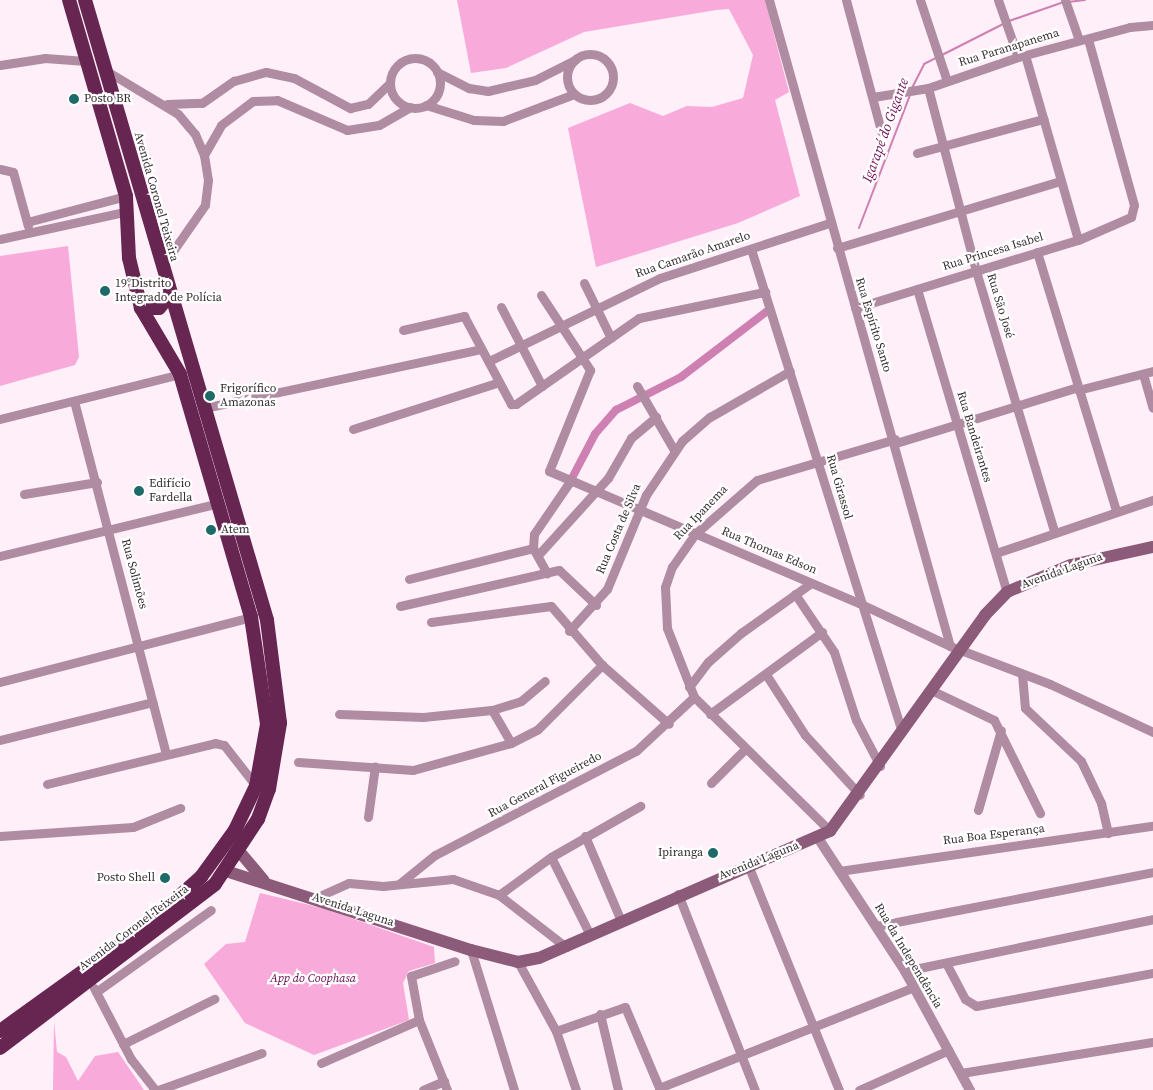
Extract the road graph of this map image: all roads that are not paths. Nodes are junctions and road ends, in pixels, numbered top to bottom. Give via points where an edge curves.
1 (69, 0) edge
2 (85, 0) edge
3 (769, 0) edge
4 (846, 0) edge
5 (920, 0) edge
6 (998, 0) edge
7 (1066, 3) edge
8 (1153, 25) edge
9 (1083, 39) junction
10 (1022, 56) junction
11 (575, 60) junction
12 (85, 61) junction
13 (0, 65) edge
14 (103, 69) junction
15 (437, 72) junction
16 (948, 81) junction
17 (390, 82) junction
18 (928, 88) junction
19 (574, 94) junction
20 (873, 97) junction
21 (165, 103) junction
22 (426, 105) junction
23 (410, 108) junction
24 (1043, 119) junction
25 (880, 131) dead end
26 (942, 147) junction
27 (917, 153) dead end
28 (204, 155) junction
29 (0, 169) edge
30 (1060, 181) junction
31 (126, 196) junction
32 (960, 209) junction
33 (128, 211) junction
34 (28, 222) junction
35 (829, 223) junction
36 (30, 234) junction
37 (0, 240) edge
38 (1078, 240) junction
39 (837, 248) junction
40 (752, 249) junction
41 (1037, 252) junction
42 (161, 268) junction
43 (976, 271) junction
44 (584, 283) dead end
45 (917, 289) junction
46 (765, 292) junction
47 (541, 295) dead end
48 (169, 296) junction
49 (501, 307) dead end
50 (596, 307) junction
51 (141, 308) junction
52 (855, 308) junction
53 (558, 327) junction
54 (403, 330) dead end
55 (611, 338) junction
56 (521, 345) junction
57 (481, 349) junction
58 (489, 361) junction
59 (585, 362) junction
60 (790, 371) junction
61 (1153, 371) edge
62 (180, 374) junction
63 (1143, 374) junction
64 (499, 382) junction
65 (542, 386) junction
66 (637, 386) dead end
67 (1078, 389) junction
68 (74, 401) junction
69 (1018, 406) junction
70 (204, 408) junction
71 (1153, 408) edge
72 (656, 417) junction
73 (0, 419) edge
74 (957, 426) junction
75 (353, 429) dead end
76 (896, 441) junction
77 (674, 450) junction
78 (818, 459) junction
79 (570, 480) junction
80 (97, 482) junction
81 (595, 490) junction
82 (24, 494) dead end
83 (1153, 500) edge
84 (219, 504) junction
85 (641, 509) junction
86 (1116, 511) junction
87 (109, 530) junction
88 (1054, 531) junction
89 (696, 534) junction
90 (1153, 546) edge
91 (536, 551) junction
92 (996, 553) junction
93 (0, 556) edge
94 (547, 573) junction
95 (409, 579) dead end
96 (811, 583) junction
97 (1008, 592) junction
98 (795, 594) junction
99 (859, 603) junction
100 (596, 605) junction
101 (400, 606) dead end
102 (251, 617) junction
103 (431, 622) dead end
104 (569, 630) junction
105 (822, 632) junction
106 (139, 644) junction
107 (955, 649) junction
108 (602, 665) junction
109 (1022, 674) junction
110 (767, 676) junction
111 (0, 682) edge
112 (545, 682) dead end
113 (689, 687) junction
114 (931, 690) junction
115 (694, 697) junction
116 (152, 702) junction
117 (492, 710) junction
118 (339, 714) dead end
119 (710, 714) junction
120 (669, 724) junction
121 (1001, 730) junction
122 (902, 732) junction
123 (1153, 732) edge
124 (0, 740) edge
125 (511, 743) junction
126 (746, 749) junction
127 (166, 754) junction
128 (298, 762) dead end
129 (375, 766) junction
130 (880, 766) junction
131 (711, 783) dead end
132 (48, 784) dead end
133 (256, 786) junction
134 (860, 795) junction
135 (640, 806) dead end
136 (180, 808) dead end
137 (978, 810) dead end
138 (1040, 813) dead end
139 (368, 818) dead end
140 (1153, 826) edge
141 (830, 831) junction
142 (1108, 833) junction
143 (0, 836) edge
144 (585, 836) junction
145 (818, 838) junction
146 (239, 851) junction
147 (551, 857) junction
148 (748, 865) junction
149 (226, 871) junction
150 (839, 871) junction
151 (1153, 872) edge
152 (263, 880) junction
153 (400, 884) junction
154 (499, 894) junction
155 (678, 894) junction
156 (315, 898) junction
157 (211, 910) dead end
158 (1153, 919) edge
159 (620, 921) junction
160 (876, 926) junction
161 (590, 935) junction
162 (566, 947) junction
163 (471, 950) junction
164 (455, 961) dead end
165 (518, 962) junction
166 (946, 963) junction
167 (905, 972) junction
168 (1153, 973) edge
169 (93, 986) junction
170 (914, 987) junction
171 (214, 999) dead end
172 (600, 1014) junction
173 (419, 1020) junction
174 (813, 1029) junction
175 (0, 1030) edge
176 (556, 1031) junction
177 (1153, 1042) edge
178 (123, 1044) junction
179 (0, 1048) edge
180 (949, 1050) junction
181 (262, 1053) dead end
182 (742, 1056) junction
183 (321, 1063) dead end
184 (961, 1073) junction
185 (445, 1086) edge
186 (660, 1089) edge
187 (156, 1090) edge
188 (423, 1090) edge
189 (514, 1090) edge
190 (576, 1090) edge
191 (618, 1090) edge
192 (755, 1090) edge
193 (839, 1090) edge
194 (859, 1090) edge
195 (970, 1090) edge

1 - 12 highway, Avenida Coronel Teixeira
2 - 14 highway, Avenida Coronel Teixeira
3 - 35 street, Rua Espírito Santo
4 - 20 street
5 - 16 street
6 - 10 street
7 - 9 street
8 - 9 street, Rua Paranapanema
9 - 10 street, Rua Paranapanema
9 - 38 street, Rua Princesa Isabel via 1134,212 1124,222
10 - 16 street, Rua Paranapanema
10 - 24 street
11 - 15 street via 535,80 488,91 469,88
11 - 19 street via 567,80
11 - 19 street via 596,55 608,63 613,76 603,97 588,101
12 - 13 street via 45,58
12 - 31 highway, Avenida Coronel Teixeira
14 - 21 street
14 - 42 highway, Avenida Coronel Teixeira
15 - 17 street via 426,61 405,60 394,69
15 - 22 street via 438,93
16 - 18 street, Rua Paranapanema
17 - 21 street via 368,104 354,108 333,102 294,78 266,72 234,81 202,103
17 - 23 street via 394,98
18 - 20 street, Rua Paranapanema
18 - 26 street, Rua São José
19 - 22 street via 503,121 474,120
20 - 25 street
21 - 28 street via 187,123
22 - 23 street
23 - 28 street via 379,125 347,130 277,100 253,101 221,125
24 - 26 street
24 - 30 street
26 - 27 street
26 - 32 street, Rua São José
28 - 42 street via 205,205
29 - 34 street via 13,172
30 - 32 street
30 - 38 street
31 - 33 highway, Avenida Coronel Teixeira
31 - 34 street
32 - 39 street
32 - 43 street, Rua São José
33 - 36 street
33 - 51 highway, Avenida Coronel Teixeira via 129,258
34 - 36 street
35 - 39 street, Rua Espírito Santo
35 - 40 street, Rua Camarão Amarelo
36 - 37 street
38 - 41 street, Rua Princesa Isabel
39 - 52 street, Rua Espírito Santo
40 - 46 street, Rua Girassol
40 - 50 street, Rua Camarão Amarelo via 660,278
41 - 43 street, Rua Princesa Isabel
41 - 67 street
42 - 48 highway, Avenida Coronel Teixeira
43 - 45 street, Rua Princesa Isabel
43 - 69 street, Rua São José
44 - 50 street
45 - 52 street, Rua Princesa Isabel
45 - 74 street, Rua Bandeirantes
46 - 55 street via 651,313
46 - 60 street, Rua Girassol
47 - 53 street
48 - 51 highway via 159,308
48 - 70 highway, Avenida Coronel Teixeira
49 - 56 street
50 - 53 street, Rua Camarão Amarelo
50 - 55 street
51 - 62 highway, Avenida Coronel Teixeira
52 - 76 street, Rua Espírito Santo
53 - 56 street, Rua Camarão Amarelo
53 - 59 street
54 - 57 street via 459,315
55 - 59 street
56 - 58 street, Rua Camarão Amarelo
56 - 65 street
57 - 58 street
57 - 70 street
58 - 64 street
59 - 65 street
59 - 79 street, Rua Thomas Edson via 590,373 549,471
60 - 77 street, Rua Costa de Silva via 710,417
60 - 78 street, Rua Girassol
61 - 63 street, Rua Ipanema
62 - 68 street
62 - 84 highway, Avenida Coronel Teixeira
63 - 67 street, Rua Ipanema
63 - 71 street
64 - 65 street via 511,404
64 - 75 street
66 - 72 street
67 - 69 street, Rua Ipanema
67 - 86 street
68 - 73 street
68 - 80 street, Rua Solimões
69 - 74 street, Rua Ipanema
69 - 88 street, Rua São José
70 - 146 highway, Avenida Coronel Teixeira via 267,620 278,686 280,723 269,789
72 - 77 street
72 - 81 street via 631,438 608,478
74 - 76 street, Rua Ipanema
74 - 92 street, Rua Bandeirantes
76 - 78 street, Rua Ipanema
76 - 107 street, Rua Espírito Santo
77 - 85 street, Rua Costa de Silva
78 - 89 street, Rua Ipanema via 757,480
78 - 99 street, Rua Girassol
79 - 81 street, Rua Thomas Edson
79 - 91 street via 534,534
80 - 82 street
80 - 87 street, Rua Solimões
81 - 85 street, Rua Thomas Edson
81 - 91 street
83 - 86 street
84 - 87 street
84 - 102 highway, Avenida Coronel Teixeira
85 - 89 street, Rua Thomas Edson
85 - 100 street, Rua Costa de Silva
86 - 88 street
87 - 93 street
87 - 106 street, Rua Solimões
88 - 92 street
89 - 96 street, Rua Thomas Edson
89 - 113 street, Rua Ipanema via 672,567 663,606 674,650
90 - 97 main road, Avenida Laguna via 1086,560
91 - 94 street
91 - 95 street
92 - 97 street, Rua Bandeirantes
94 - 100 street via 563,571
94 - 101 street
96 - 98 street
96 - 99 street, Rua Thomas Edson
97 - 107 main road, Avenida Laguna
98 - 105 street
98 - 113 street via 708,662
99 - 107 street, Rua Thomas Edson
99 - 122 street, Rua Girassol
100 - 104 street, Rua Costa de Silva
102 - 106 street
102 - 133 highway, Avenida Coronel Teixeira via 266,700
103 - 104 street via 549,605
104 - 108 street
105 - 110 street
105 - 130 street via 865,741
106 - 111 street
106 - 116 street, Rua Solimões
107 - 109 street, Rua Thomas Edson
107 - 114 main road, Avenida Laguna
108 - 120 street
108 - 125 street via 538,729
109 - 123 street, Rua Thomas Edson
109 - 142 street via 1025,708 1081,762 1101,803
110 - 119 street via 758,675
110 - 134 street via 805,735
112 - 117 street via 521,701
113 - 115 street, Rua Ipanema
114 - 121 street via 982,712
114 - 122 main road, Avenida Laguna
115 - 119 street, Rua Ipanema
115 - 120 street, Rua General Figueiredo
116 - 124 street via 48,732
116 - 127 street, Rua Solimões
117 - 118 street via 423,717
117 - 125 street
119 - 126 street, Rua Ipanema
120 - 153 street, Rua General Figueiredo via 636,751 434,855
121 - 137 street
121 - 138 street
122 - 130 main road, Avenida Laguna
125 - 129 street via 428,768
126 - 131 street
126 - 141 street, Rua Ipanema
127 - 132 street via 80,780
127 - 133 street via 224,745
128 - 129 street
129 - 139 street
130 - 134 main road, Avenida Laguna
133 - 175 highway, Avenida Coronel Teixeira via 236,830 201,877 146,926
134 - 141 main road, Avenida Laguna
135 - 144 street
136 - 143 street via 133,827
140 - 142 street, Rua Boa Esperança
141 - 145 main road, Avenida Laguna
142 - 150 street, Rua Boa Esperança
144 - 147 street
144 - 159 street
145 - 148 main road, Avenida Laguna
145 - 150 street, Rua da Independência
146 - 149 highway, Avenida Coronel Teixeira
146 - 152 main road
147 - 154 street
147 - 161 street
148 - 155 main road, Avenida Laguna
148 - 174 street
149 - 152 main road, Avenida Laguna
149 - 169 highway, Avenida Coronel Teixeira
150 - 160 street, Rua da Independência
151 - 160 street
152 - 156 main road, Avenida Laguna
153 - 154 street via 453,879
153 - 156 street via 349,883
154 - 162 street
155 - 159 main road, Avenida Laguna
155 - 182 street
156 - 163 main road, Avenida Laguna
157 - 169 street
158 - 166 street
159 - 161 main road, Avenida Laguna
160 - 167 street, Rua da Independência
161 - 162 main road, Avenida Laguna
162 - 165 main road, Avenida Laguna
163 - 165 main road, Avenida Laguna
163 - 189 street
164 - 173 street via 412,972
165 - 176 street
166 - 167 street
166 - 168 street via 965,998 976,1006
167 - 170 street, Rua da Independência
169 - 178 street
169 - 179 highway, Avenida Coronel Teixeira
170 - 174 street
170 - 180 street, Rua da Independência
171 - 178 street
172 - 176 street
172 - 186 street via 626,1009
172 - 191 street
173 - 183 street
173 - 185 street
174 - 182 street
174 - 193 street
176 - 190 street
177 - 184 street
178 - 187 street
180 - 184 street, Rua da Independência
180 - 194 street
181 - 187 street
182 - 186 street
182 - 192 street
184 - 195 street, Rua da Independência
185 - 188 street

